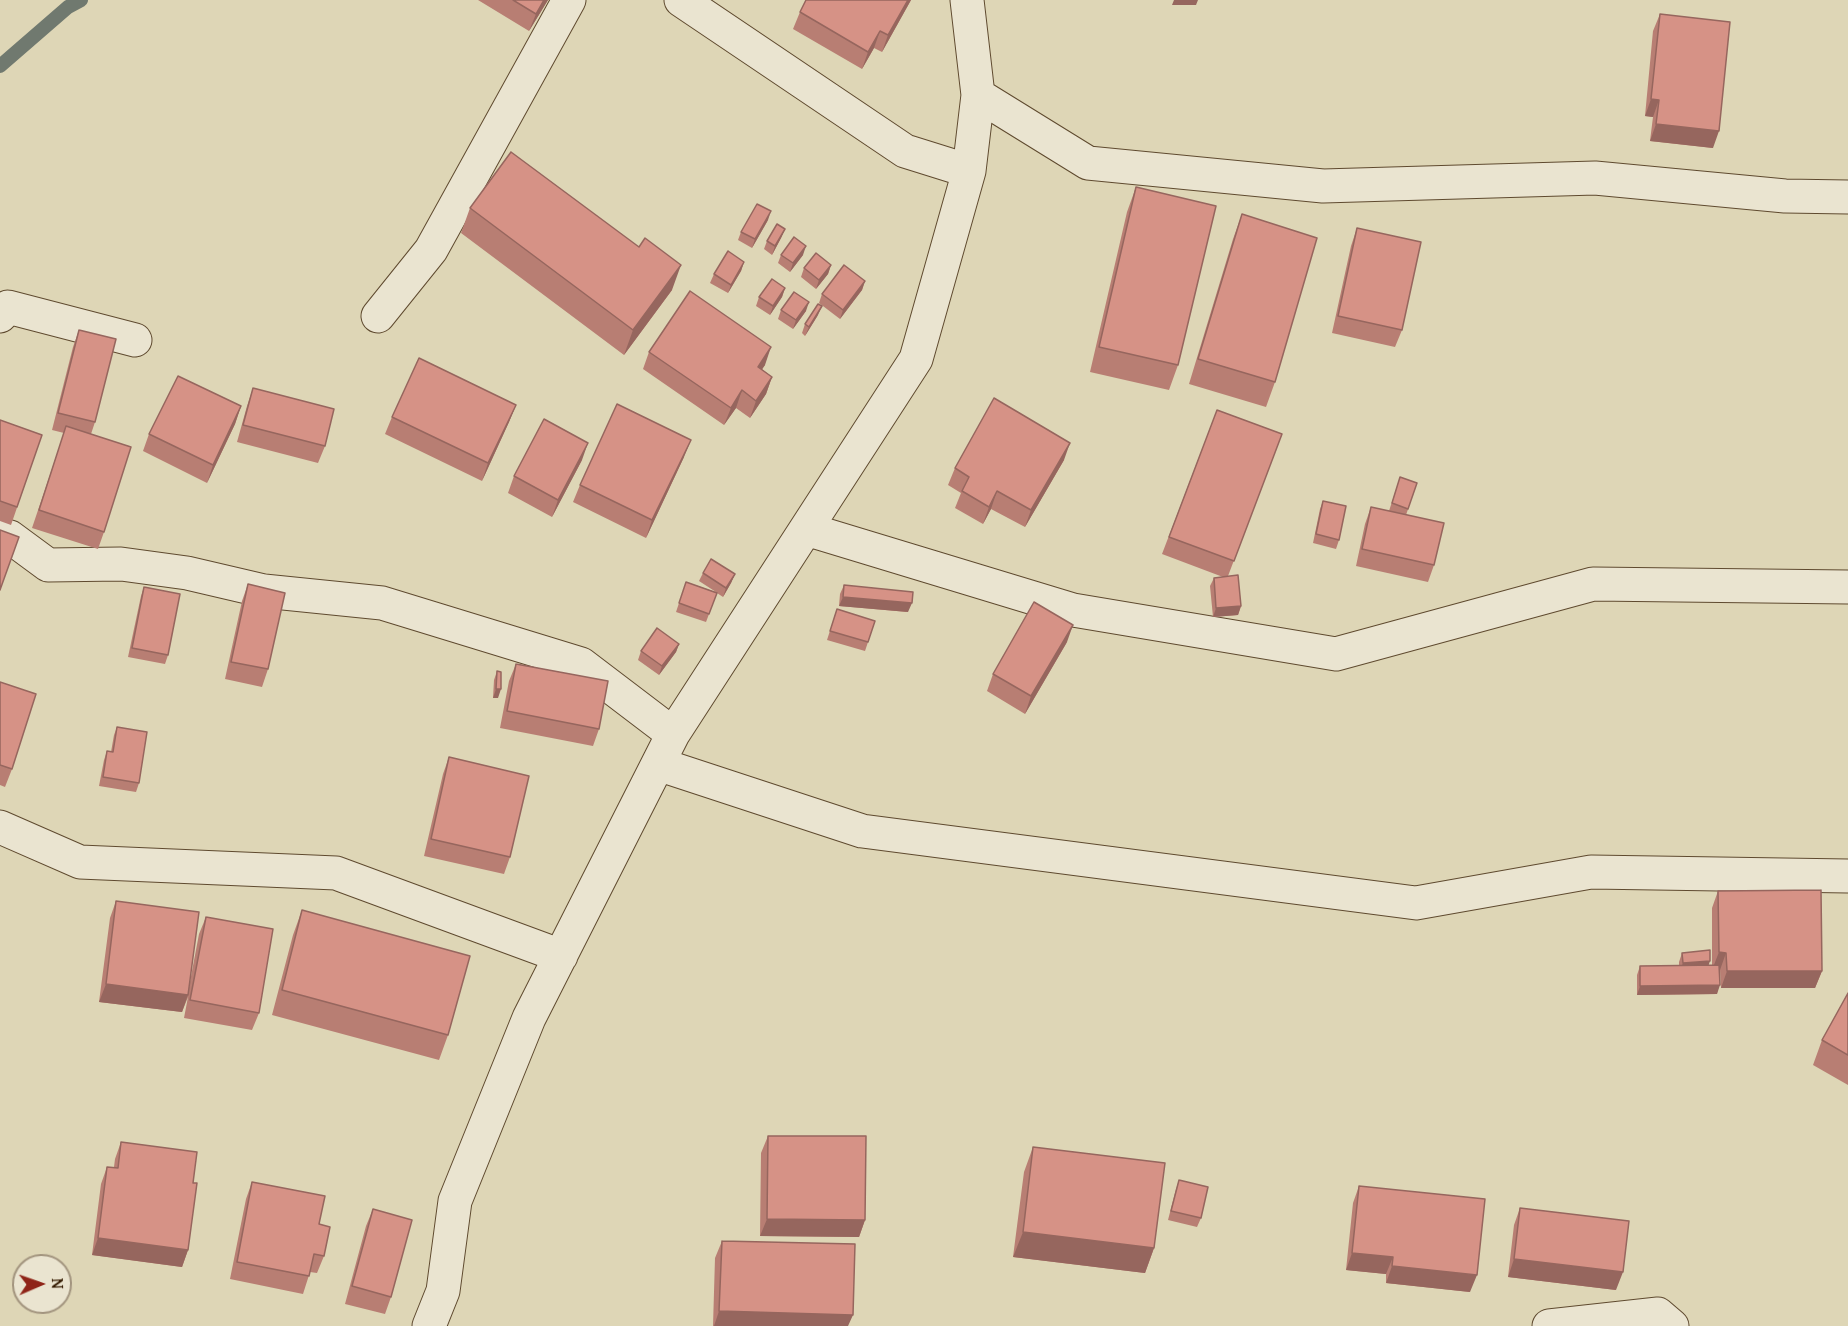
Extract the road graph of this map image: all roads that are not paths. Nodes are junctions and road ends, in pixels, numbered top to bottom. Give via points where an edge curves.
1 (568, 0) edge
2 (681, 0) edge
3 (967, 0) edge
4 (978, 95) junction
5 (969, 171) junction
6 (1848, 197) edge
7 (0, 316) edge
8 (378, 316) dead end
9 (135, 340) dead end
10 (806, 529) junction
11 (0, 534) edge
12 (1848, 586) edge
13 (673, 734) junction
14 (658, 764) junction
15 (3, 835) edge
16 (1848, 876) edge
17 (561, 956) junction
18 (429, 1326) edge
19 (1550, 1326) edge
20 (1672, 1326) edge

1 - 8 street via 431,250
2 - 5 street via 905,151
3 - 4 street
4 - 5 street
4 - 6 street via 1088,163 1323,186 1595,178 1785,196
5 - 10 street via 916,359
7 - 9 street via 8,307
10 - 12 street via 1074,610 1336,654 1593,584
10 - 13 street
11 - 13 street via 48,565 121,564 188,573 264,591 382,603 581,664
13 - 14 street
14 - 16 street via 862,831 1416,903 1591,872
14 - 17 street
15 - 17 street via 80,862 336,873
17 - 18 street via 529,1018 455,1201 443,1291
19 - 20 street via 1658,1314

